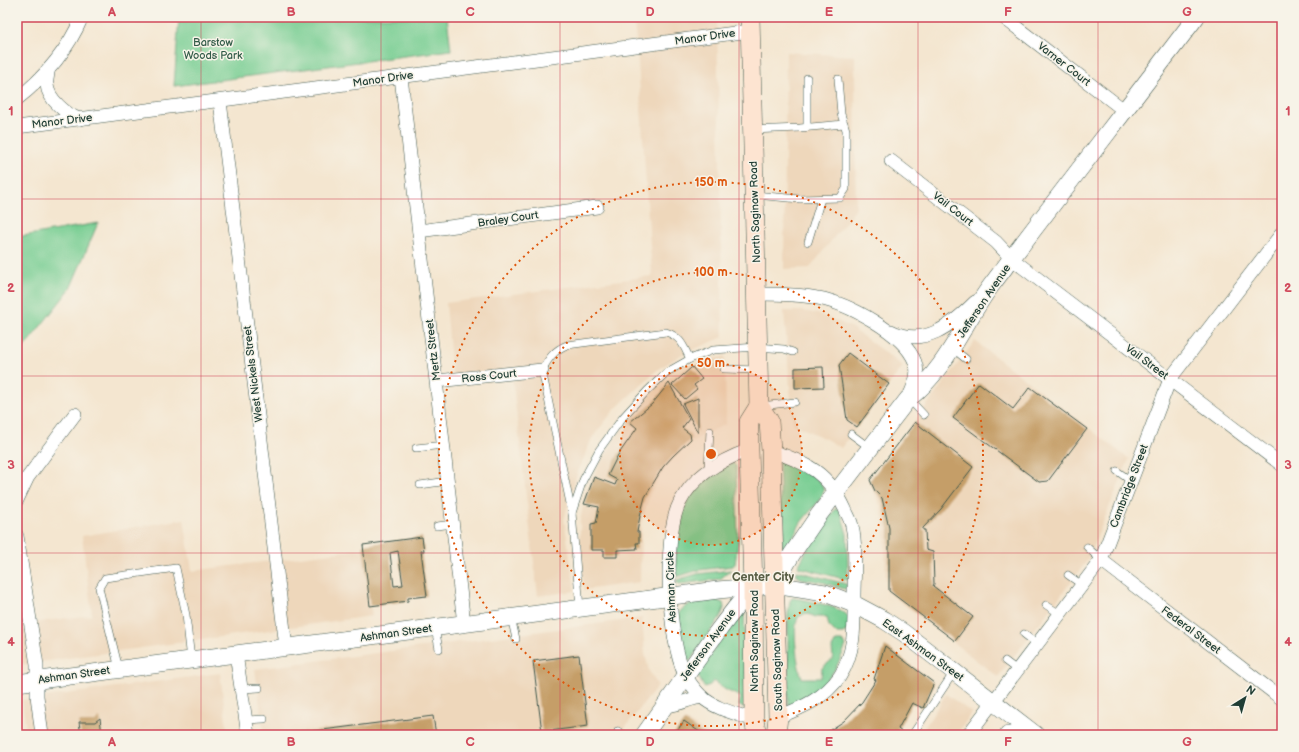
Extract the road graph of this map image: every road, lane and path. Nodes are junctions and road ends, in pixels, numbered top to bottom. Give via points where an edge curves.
1 (82, 17) edge
2 (1003, 17) edge
3 (1196, 17) edge
4 (750, 24) edge
5 (48, 72) junction
6 (401, 77) junction
7 (808, 78) dead end
8 (838, 79) dead end
9 (17, 99) edge
10 (220, 101) junction
11 (1125, 111) junction
12 (79, 119) junction
13 (844, 124) junction
14 (17, 127) edge
15 (807, 127) junction
16 (752, 130) junction
17 (891, 161) dead end
18 (754, 195) junction
19 (821, 199) junction
20 (597, 207) dead end
21 (419, 231) junction
22 (1282, 233) edge
23 (808, 242) dead end
24 (1012, 259) junction
25 (989, 289) junction
26 (757, 294) junction
27 (880, 326) junction
28 (757, 347) junction
29 (952, 348) junction
30 (793, 352) dead end
31 (690, 359) junction
32 (966, 359) dead end
33 (724, 369) dead end
34 (542, 370) junction
35 (758, 370) junction
36 (1170, 380) junction
37 (437, 381) junction
38 (908, 399) junction
39 (794, 402) dead end
40 (759, 406) junction
41 (75, 414) dead end
42 (924, 415) dead end
43 (710, 431) dead end
44 (851, 434) dead end
45 (444, 445) junction
46 (416, 448) dead end
47 (870, 448) junction
48 (749, 450) junction
49 (771, 451) junction
50 (1282, 465) edge
51 (708, 470) junction
52 (1117, 471) dead end
53 (448, 481) junction
54 (1131, 481) junction
55 (420, 485) dead end
56 (837, 491) junction
57 (17, 500) edge
58 (572, 513) junction
59 (453, 524) junction
60 (436, 526) dead end
61 (17, 536) edge
62 (1087, 547) dead end
63 (1101, 560) junction
64 (1068, 575) dead end
65 (774, 585) junction
66 (1082, 585) junction
67 (754, 587) junction
68 (671, 596) junction
69 (854, 604) junction
70 (1046, 604) dead end
71 (580, 608) junction
72 (1060, 614) junction
73 (511, 617) junction
74 (464, 624) junction
75 (435, 627) junction
76 (1024, 634) dead end
77 (516, 638) dead end
78 (1037, 644) junction
79 (286, 647) junction
80 (440, 649) dead end
81 (236, 654) junction
82 (191, 660) junction
83 (1005, 661) dead end
84 (119, 670) junction
85 (1017, 670) junction
86 (954, 672) junction
87 (685, 676) junction
88 (37, 680) junction
89 (17, 683) edge
90 (259, 688) dead end
91 (241, 689) junction
92 (702, 697) junction
93 (1282, 699) edge
94 (993, 702) junction
95 (666, 705) junction
96 (264, 719) dead end
97 (246, 720) junction
98 (777, 726) edge
99 (756, 728) edge
100 (42, 735) edge
101 (248, 735) edge
102 (644, 735) edge
103 (912, 735) edge
104 (968, 735) edge
105 (1008, 735) edge
106 (1024, 735) edge
107 (1036, 735) edge

1 - 5 street via 66,48
2 - 11 street, Varner Court
3 - 11 street, Jefferson Avenue
4 - 6 street, Manor Drive
4 - 16 main road, North Saginaw Road
5 - 9 street
5 - 12 street via 47,86 52,95 65,111
6 - 10 street, Manor Drive
6 - 21 street, Mertz Street
7 - 15 lane
8 - 13 lane
10 - 12 street, Manor Drive
10 - 79 street, West Nickels Street
11 - 24 street, Jefferson Avenue
12 - 14 street, Manor Drive
13 - 15 lane
13 - 19 lane via 846,189 840,198
15 - 16 lane
16 - 18 main road, North Saginaw Road
17 - 24 street, Vail Court via 996,242
18 - 19 lane
18 - 26 main road, North Saginaw Road
19 - 23 lane
20 - 21 street, Braley Court
21 - 37 street, Mertz Street
22 - 36 street, Cambridge Street
24 - 25 street, Jefferson Avenue
24 - 36 street, Vail Street
25 - 27 street via 951,324 928,336 908,337
25 - 29 street, Jefferson Avenue
26 - 27 street via 800,295 827,300 848,307
26 - 28 main road, North Saginaw Road
27 - 38 street via 903,344 915,361 916,375
28 - 30 lane
28 - 31 lane via 713,350
28 - 35 main road, North Saginaw Road
29 - 32 lane
29 - 38 street, Jefferson Avenue via 921,389
31 - 34 lane via 676,336 666,332 567,345 557,349
31 - 58 lane via 667,372 647,390 623,418 599,450 582,480
33 - 35 lane
34 - 37 street, Ross Court
34 - 58 lane
35 - 40 main road, North Saginaw Road
36 - 50 street, Vail Street
36 - 54 street, Cambridge Street
37 - 45 street, Mertz Street
38 - 42 lane
38 - 47 street, Jefferson Avenue
39 - 40 lane
40 - 48 main road, North Saginaw Road via 749,422
40 - 49 main road, North Saginaw Road via 769,421
41 - 57 street via 28,477
43 - 51 lane
44 - 47 lane
45 - 46 lane
45 - 53 street, Mertz Street
47 - 56 street, Jefferson Avenue
48 - 51 street, Ashman Circle via 729,457
48 - 67 main road, North Saginaw Road
49 - 56 street via 807,465
49 - 65 main road, North Saginaw Road
51 - 68 street, Ashman Circle via 691,486 672,520 669,550
52 - 54 lane
53 - 55 lane
53 - 59 street, Mertz Street
54 - 63 street, Cambridge Street
56 - 65 street, Jefferson Avenue via 804,536
56 - 69 street via 852,525 855,558
58 - 71 lane
59 - 60 lane
59 - 74 street, Mertz Street
61 - 88 street via 37,665
62 - 63 lane
63 - 66 street, Cambridge Street
63 - 93 street, Federal Street
64 - 66 lane
65 - 67 street, Ashman Street
65 - 69 street, East Ashman Street via 825,593
65 - 98 main road, South Saginaw Road
66 - 72 street, Cambridge Street
67 - 68 street, Ashman Street
67 - 87 street, Jefferson Avenue
67 - 99 main road, North Saginaw Road
68 - 71 street, Ashman Street
68 - 87 street, Ashman Circle via 672,630
69 - 86 street, East Ashman Street via 889,623
69 - 98 street via 852,647 840,676 816,701
70 - 72 lane
71 - 73 street, Ashman Street
72 - 78 street, Cambridge Street
73 - 74 street, Ashman Street
73 - 77 lane
74 - 75 street, Ashman Street
75 - 79 street, Ashman Street
75 - 80 lane
76 - 78 lane
78 - 85 street, Cambridge Street
79 - 81 street, Ashman Street
81 - 82 street, Ashman Street
81 - 91 street
82 - 84 street, Ashman Street
82 - 84 lane via 186,615 176,568 105,578 99,588
83 - 85 lane
84 - 88 street, Ashman Street
85 - 94 street, Cambridge Street
86 - 94 street, East Ashman Street
86 - 103 lane
87 - 92 street, Ashman Circle
87 - 95 street, Jefferson Avenue
88 - 89 street, Ashman Street
88 - 100 street
90 - 91 lane
91 - 97 street
92 - 95 street, Jefferson Avenue via 672,706
92 - 99 street, Ashman Circle
94 - 104 street, Cambridge Street
94 - 107 street, East Ashman Street
95 - 102 street, Jefferson Avenue
96 - 97 lane
97 - 101 street
105 - 106 street

